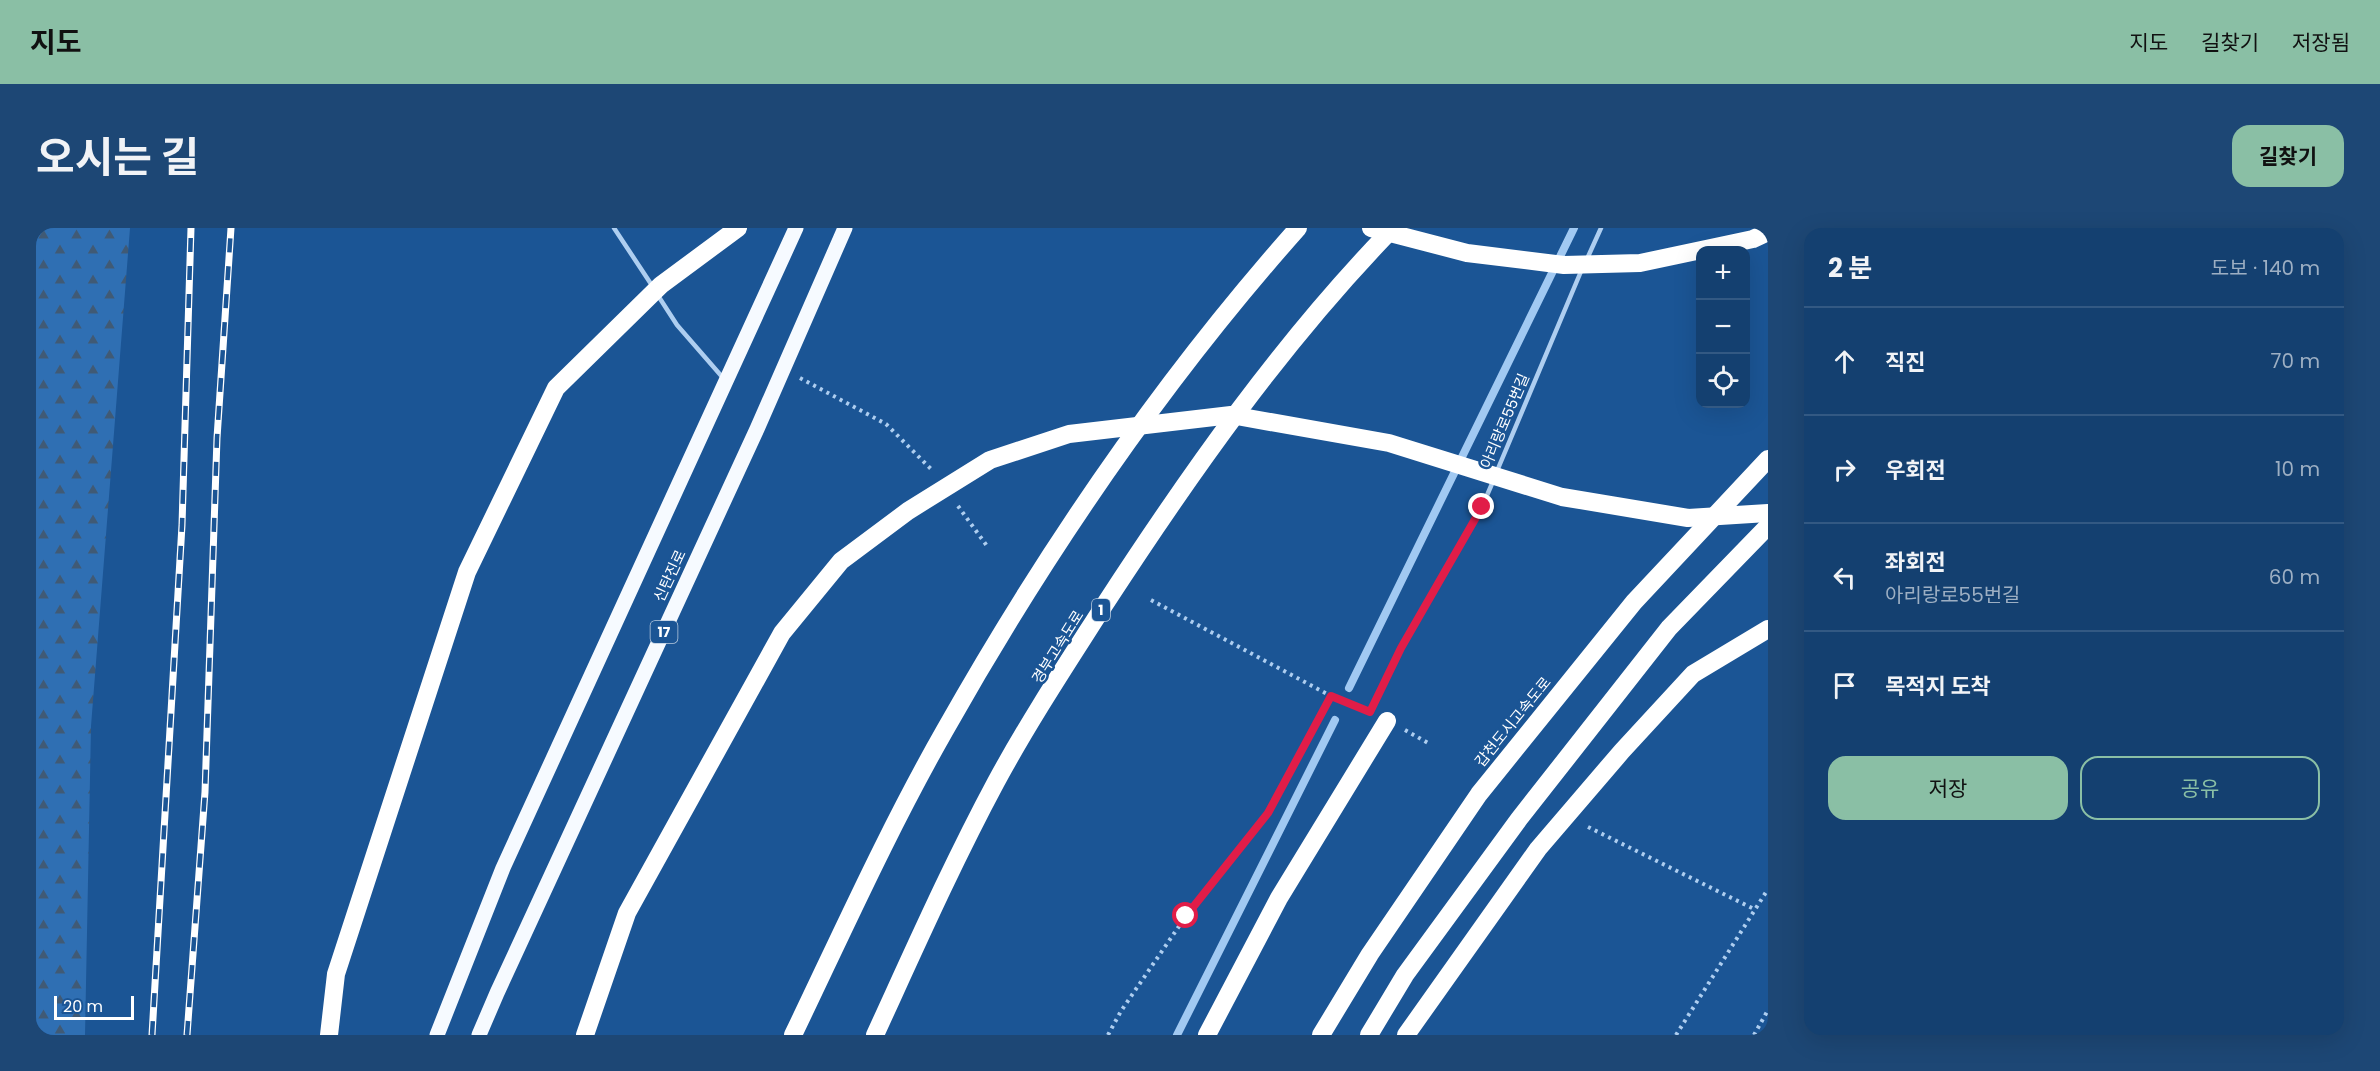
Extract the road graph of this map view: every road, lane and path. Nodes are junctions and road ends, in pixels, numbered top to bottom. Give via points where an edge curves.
1 (614, 228) edge
2 (738, 228) edge
3 (796, 228) edge
4 (844, 228) edge
5 (1298, 228) edge
6 (1371, 228) edge
7 (1393, 228) edge
8 (1601, 228) edge
9 (1768, 232) edge
10 (782, 368) junction
11 (725, 381) junction
12 (1768, 459) edge
13 (936, 476) dead end
14 (956, 502) dead end
15 (1768, 513) edge
16 (1768, 526) edge
17 (987, 546) dead end
18 (1151, 600) dead end
19 (1768, 629) edge
20 (1331, 696) junction
21 (1370, 712) joint
22 (1387, 721) joint
23 (1428, 743) dead end
24 (1588, 827) dead end
25 (1768, 889) edge
26 (1754, 909) junction
27 (1768, 1010) edge
28 (329, 1035) edge
29 (437, 1035) edge
30 (479, 1035) edge
31 (585, 1035) edge
32 (793, 1035) edge
33 (875, 1035) edge
34 (1108, 1035) edge
35 (1207, 1035) edge
36 (1321, 1035) edge
37 (1369, 1035) edge
38 (1406, 1035) edge
39 (1676, 1035) edge
40 (1754, 1035) edge

1 - 11 lane via 677,325
2 - 28 highway via 660,285 556,388 467,572 336,974
3 - 11 main road, 신탄진로
4 - 10 main road, 신탄진로 / 17
5 - 32 highway via 1162,393 1019,603 939,741
6 - 9 highway via 1467,253 1564,265 1640,263
7 - 33 highway, 경부고속도로 / 1 via 1261,381 1162,516 996,781
8 - 21 lane, 아리랑로55번길 via 1482,507 1401,648
10 - 13 path via 886,424
10 - 30 main road, 신탄진로 / 17
11 - 29 main road, 신탄진로 via 503,868
12 - 36 highway, 갑천도시고속도로 via 1634,602 1479,794 1370,954
14 - 17 path
15 - 31 highway via 1688,518 1562,497 1389,443 1231,415 1069,434 990,460 908,511 841,561 782,633 627,913
16 - 37 highway via 1669,628 1519,819 1405,975
18 - 20 path
19 - 38 highway via 1693,674 1622,751 1538,849
20 - 21 path
20 - 34 path via 1268,813 1186,916
22 - 23 path
22 - 35 highway via 1279,897
24 - 26 path
25 - 26 path
26 - 39 path
27 - 40 path

